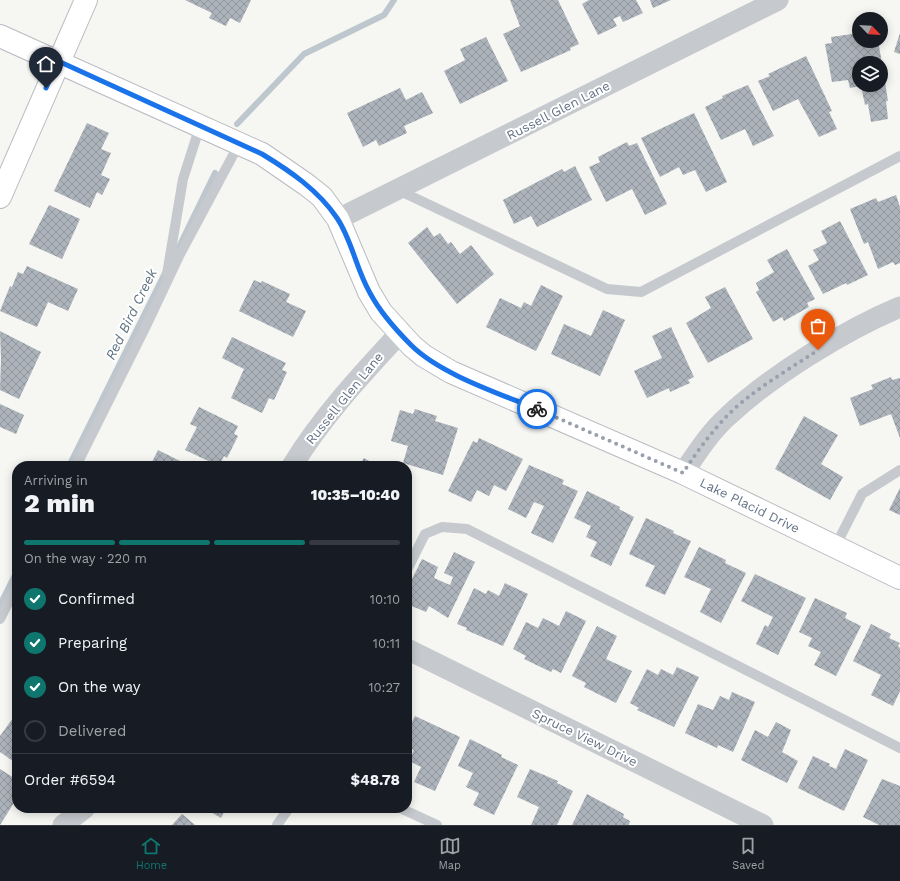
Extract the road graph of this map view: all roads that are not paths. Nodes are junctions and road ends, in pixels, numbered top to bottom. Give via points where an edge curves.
1 (86, 0) edge
2 (778, 0) edge
3 (0, 36) edge
4 (58, 61) junction
5 (200, 126) junction
6 (239, 144) junction
7 (900, 156) edge
8 (398, 190) junction
9 (0, 196) edge
10 (338, 219) junction
11 (166, 284) junction
12 (900, 307) edge
13 (400, 333) junction
14 (78, 461) edge
15 (295, 461) edge
16 (900, 470) edge
17 (683, 473) junction
18 (835, 547) junction
19 (412, 560) edge
20 (900, 578) edge
21 (12, 595) edge
22 (0, 619) edge
23 (412, 651) edge
24 (900, 748) edge
25 (79, 813) edge
26 (285, 813) edge
27 (411, 813) edge
28 (63, 825) edge
29 (277, 825) edge
30 (437, 825) edge
31 (763, 825) edge

1 - 4 street
2 - 8 street, Russell Glen Lane
3 - 4 street, Lake Placid Drive
4 - 5 street, Lake Placid Drive
4 - 9 street
5 - 6 street, Lake Placid Drive
5 - 11 lane via 182,179
6 - 10 street, Lake Placid Drive via 280,164 322,197
6 - 11 lane
7 - 8 lane via 641,292 607,289
8 - 10 street, Russell Glen Lane
10 - 13 street, Lake Placid Drive via 369,292 381,312
11 - 14 lane
12 - 17 street via 818,350 754,393 727,416
13 - 15 street, Russell Glen Lane via 341,398
13 - 17 street, Lake Placid Drive via 424,356 451,372
16 - 18 lane via 862,494
17 - 18 street, Lake Placid Drive
18 - 20 street, Lake Placid Drive
19 - 24 lane via 425,534 442,527 467,529
21 - 22 lane
23 - 31 street, Spruce View Drive
25 - 28 street
26 - 29 lane
27 - 30 lane

